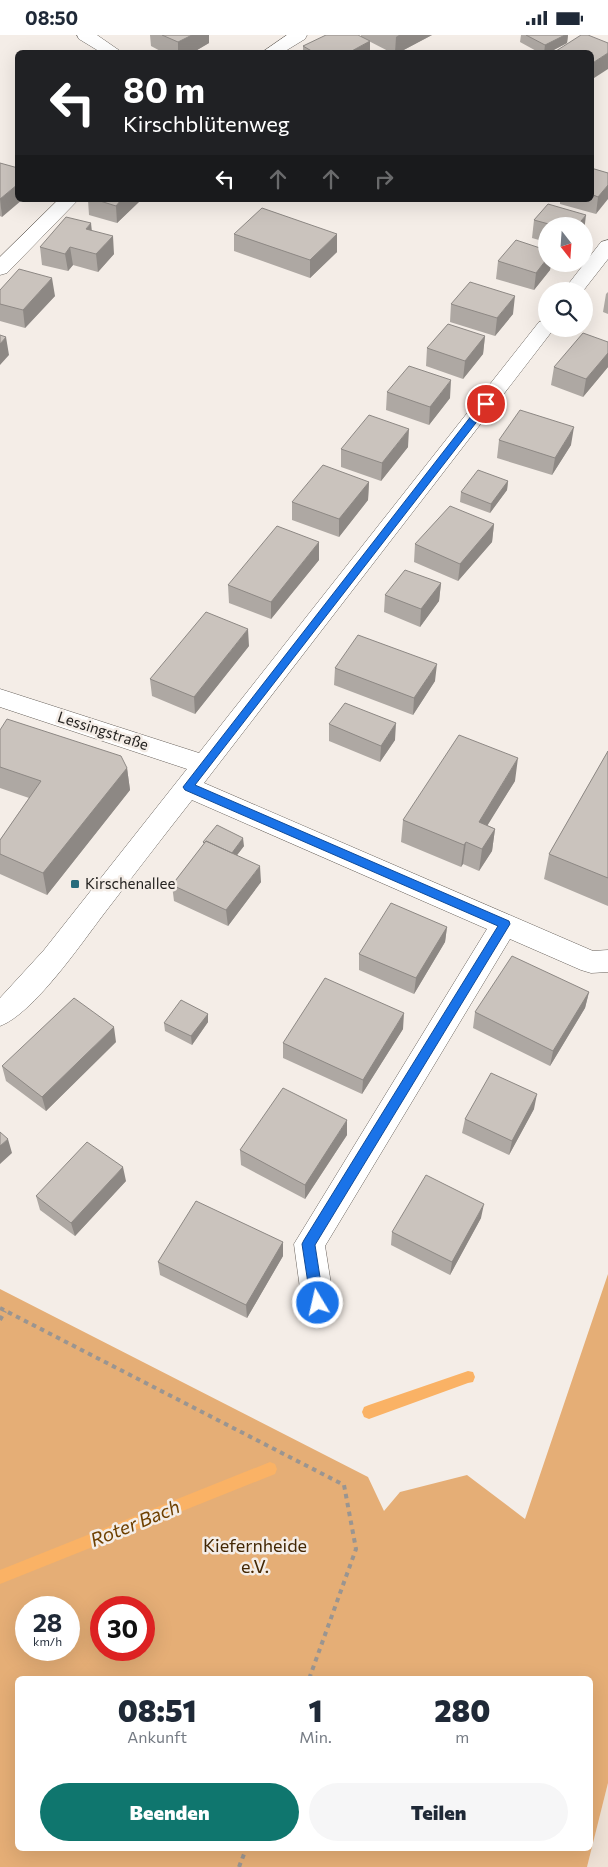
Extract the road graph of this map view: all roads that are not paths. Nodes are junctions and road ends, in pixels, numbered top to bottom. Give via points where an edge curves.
1 (85, 35) edge
2 (299, 35) edge
3 (110, 50) edge
4 (274, 50) edge
5 (67, 202) edge
6 (608, 246) edge
7 (0, 269) edge
8 (580, 282) edge
9 (538, 336) edge
10 (0, 698) edge
11 (205, 765) junction
12 (188, 787) junction
13 (505, 924) junction
14 (608, 961) edge
15 (0, 1014) edge
16 (318, 1303) dead end

1 - 3 street
2 - 4 street
5 - 7 street
6 - 8 street
9 - 11 street
10 - 11 street, Lessingstraße
11 - 12 street
12 - 13 street
12 - 15 street via 54,958
13 - 14 street via 591,962
13 - 16 street via 309,1244

